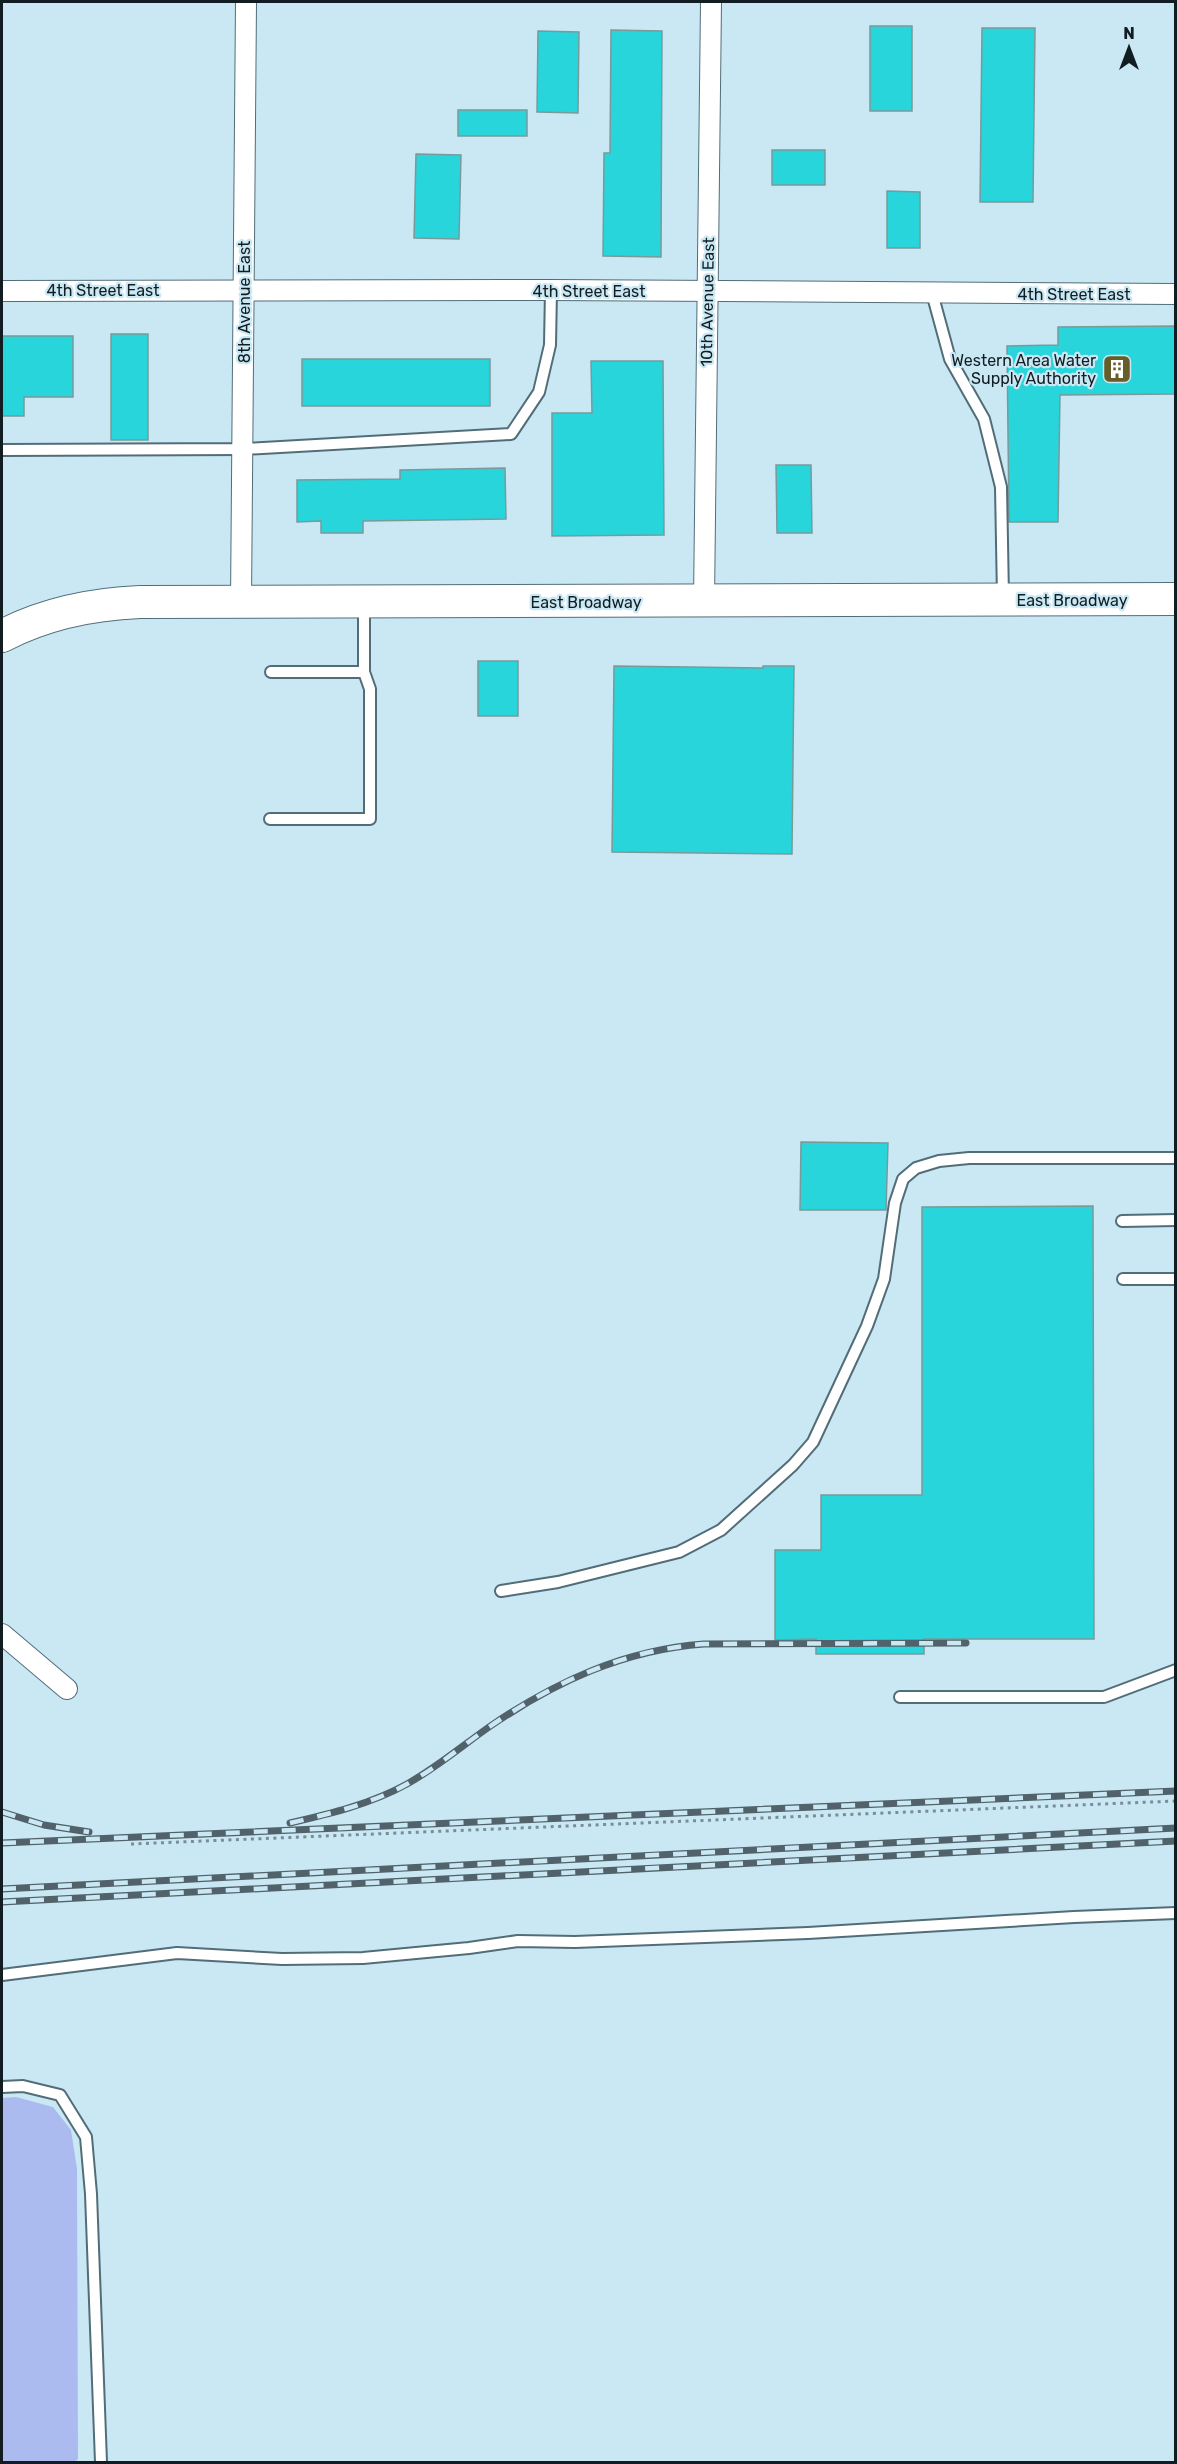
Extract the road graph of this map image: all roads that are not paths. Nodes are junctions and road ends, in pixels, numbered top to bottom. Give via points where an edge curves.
1 (246, 2) edge
2 (711, 2) edge
3 (244, 290) junction
4 (551, 290) junction
5 (2, 291) edge
6 (708, 291) junction
7 (932, 293) junction
8 (1176, 294) edge
9 (244, 449) junction
10 (2, 450) edge
11 (1176, 599) edge
12 (1003, 601) junction
13 (241, 602) junction
14 (364, 602) junction
15 (704, 602) junction
16 (2, 636) edge
17 (271, 672) dead end
18 (364, 672) junction
19 (270, 819) dead end
20 (1176, 1158) edge
21 (1176, 1220) edge
22 (1122, 1221) dead end
23 (1123, 1279) dead end
24 (1176, 1279) edge
25 (501, 1591) dead end
26 (2, 1634) edge
27 (1176, 1670) edge
28 (67, 1689) dead end
29 (900, 1697) dead end
30 (1176, 1913) edge
31 (2, 1975) edge
32 (2, 2087) edge
33 (101, 2463) edge

1 - 3 street, 8th Avenue East
2 - 6 street, 10th Avenue East
3 - 4 street, 4th Street East
3 - 5 street, 4th Street East
3 - 9 street, 8th Avenue East
4 - 6 street, 4th Street East
4 - 9 lane via 550,345 539,393 511,434
6 - 7 street, 4th Street East
6 - 15 street, 10th Avenue East
7 - 8 street, 4th Street East
7 - 12 lane via 950,359 984,419 1000,487
9 - 10 lane
9 - 13 street, 8th Avenue East
11 - 12 main road, East Broadway
12 - 15 main road, East Broadway
13 - 14 main road, East Broadway
13 - 16 main road, East Broadway via 140,602 78,608 46,616
14 - 15 main road, East Broadway
14 - 18 lane
17 - 18 lane
18 - 19 lane via 370,689 370,819
20 - 25 lane via 969,1158 916,1168 903,1179 895,1203 884,1279 867,1326 813,1442 793,1466 721,1530 679,1552 558,1582
21 - 22 lane
23 - 24 lane
26 - 28 street
27 - 29 lane via 1104,1698
30 - 31 lane via 808,1933 518,1941 363,1958 282,1959 177,1953
32 - 33 lane via 23,2086 60,2095 86,2138

